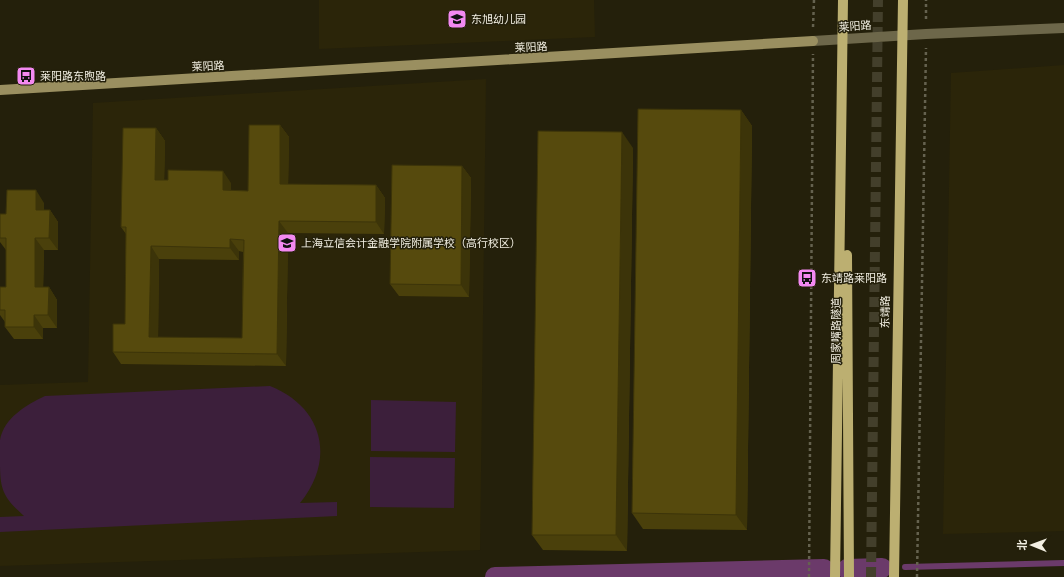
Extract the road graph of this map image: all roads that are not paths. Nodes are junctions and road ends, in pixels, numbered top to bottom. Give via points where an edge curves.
1 (843, 0) edge
2 (903, 0) edge
3 (1064, 28) edge
4 (902, 35) junction
5 (843, 39) junction
6 (813, 41) joint
7 (843, 85) junction
8 (0, 90) edge
9 (835, 577) edge
10 (849, 577) edge
11 (894, 577) edge

1 - 5 main road
2 - 4 main road, 东靖路
3 - 4 street, 莱阳路
4 - 5 street, 莱阳路
4 - 11 main road, 东靖路
5 - 6 street, 莱阳路
5 - 7 main road
6 - 8 main road, 莱阳路
7 - 9 main road
7 - 10 main road, 周家嘴路隧道 via 848,293

